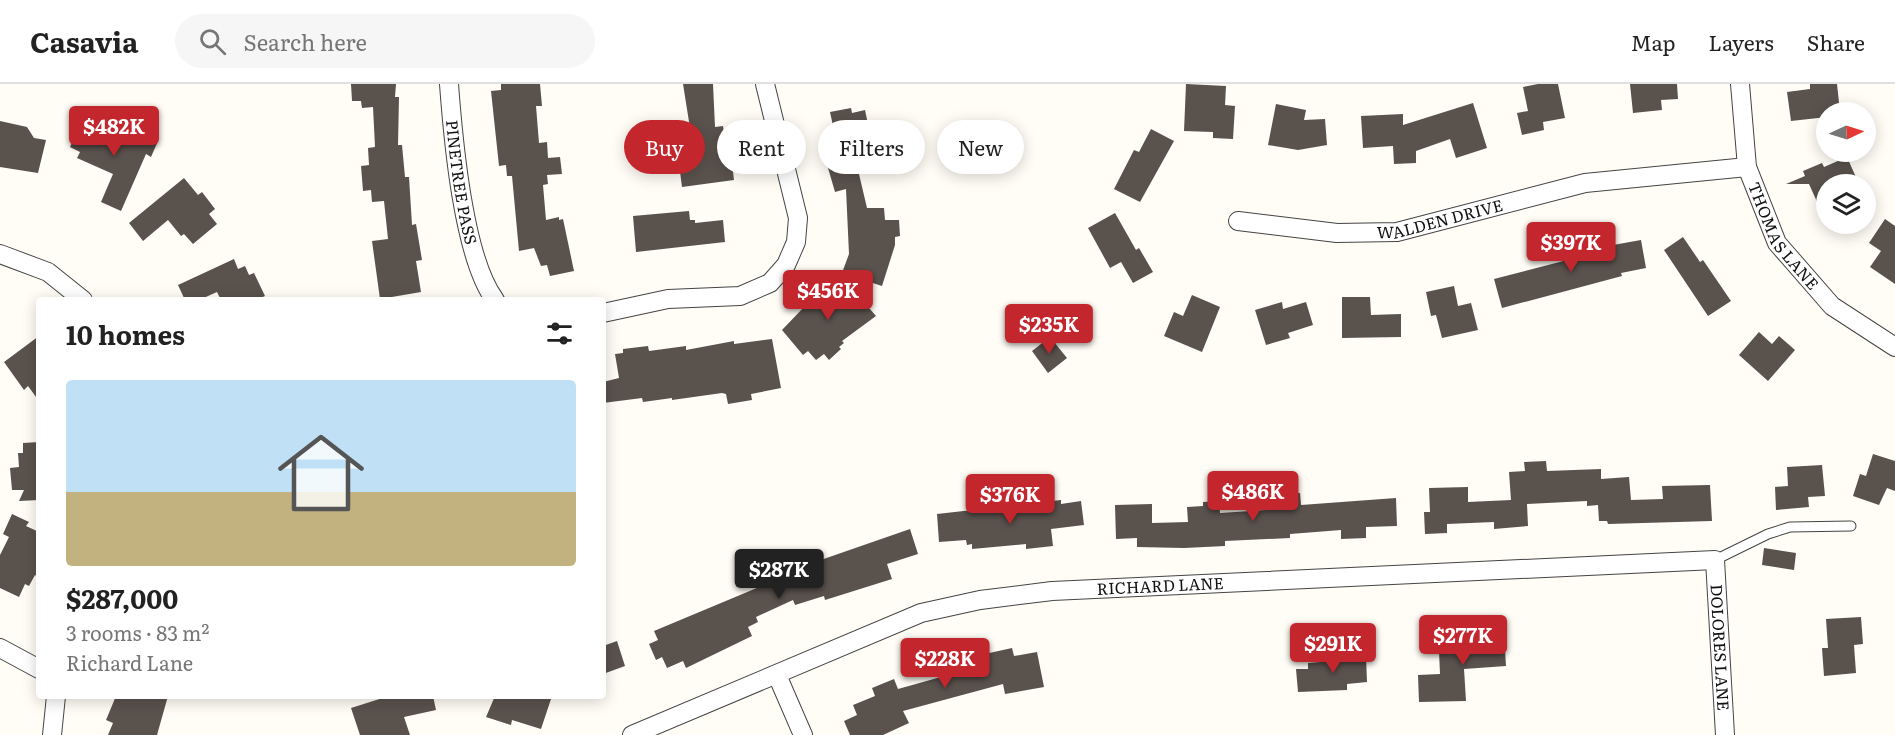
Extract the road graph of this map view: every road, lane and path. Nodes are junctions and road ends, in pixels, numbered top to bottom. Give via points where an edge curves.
1 (449, 84) edge
2 (765, 84) edge
3 (1740, 84) edge
4 (1748, 167) junction
5 (1238, 221) dead end
6 (0, 254) edge
7 (79, 297) edge
8 (493, 297) edge
9 (606, 312) edge
10 (1895, 347) edge
11 (1851, 526) dead end
12 (1715, 560) junction
13 (0, 648) edge
14 (36, 667) edge
15 (777, 675) junction
16 (56, 699) edge
17 (52, 735) edge
18 (632, 735) edge
19 (803, 735) edge
20 (1725, 735) edge

1 - 8 street, PINETREE PASS via 461,195 484,279
2 - 9 street via 798,218 796,242 786,265 770,283 740,296 668,299
3 - 4 street, THOMAS LANE
4 - 5 street, WALDEN DRIVE via 1585,183 1397,232 1337,234
4 - 10 street, THOMAS LANE via 1777,243 1832,306
6 - 7 street via 48,272
11 - 12 lane via 1790,527
12 - 15 street, RICHARD LANE via 1052,591 980,600 921,613
12 - 20 street, DOLORES LANE
13 - 14 street
15 - 18 street, RICHARD LANE
15 - 19 street
16 - 17 street

